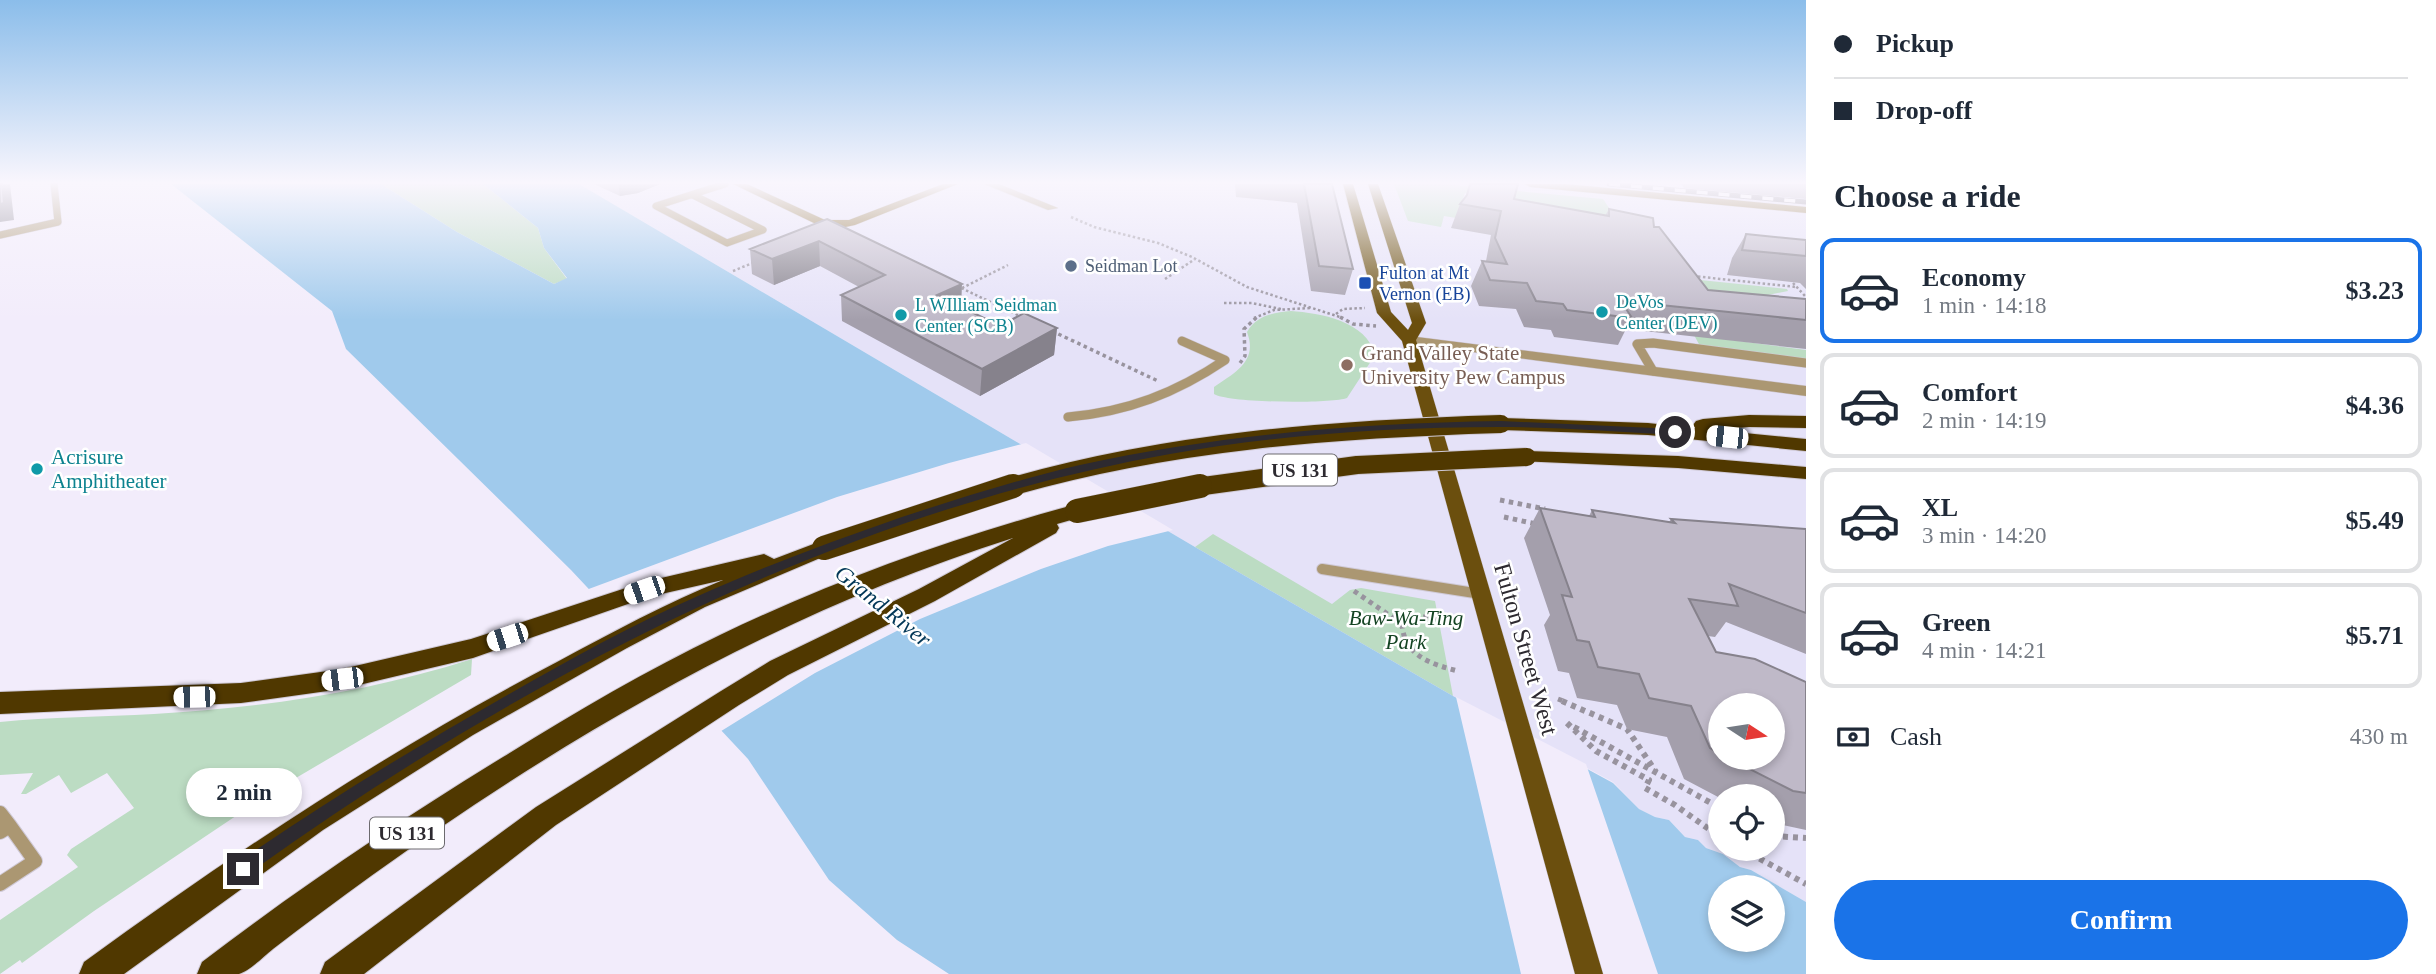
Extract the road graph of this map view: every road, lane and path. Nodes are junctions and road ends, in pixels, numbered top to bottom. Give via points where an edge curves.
1 (22, 229) edge
2 (701, 229) edge
3 (762, 229) edge
4 (1104, 229) edge
5 (1361, 229) edge
6 (1388, 229) edge
7 (0, 234) edge
8 (1195, 259) junction
9 (759, 261) edge
10 (1008, 265) dead end
11 (733, 271) dead end
12 (1683, 275) edge
13 (1165, 279) dead end
14 (949, 282) edge
15 (961, 288) junction
16 (951, 293) edge
17 (1806, 298) edge
18 (1224, 303) dead end
19 (1315, 308) junction
20 (1369, 309) dead end
21 (1283, 310) junction
22 (1336, 314) junction
23 (1033, 322) edge
24 (1376, 327) dead end
25 (1045, 328) edge
26 (1409, 340) junction
27 (1182, 341) dead end
28 (1806, 363) edge
29 (1235, 369) dead end
30 (1653, 371) junction
31 (1166, 385) dead end
32 (1806, 391) edge
33 (1069, 416) dead end
34 (1806, 422) edge
35 (1648, 429) junction
36 (1806, 445) edge
37 (1806, 473) edge
38 (1500, 500) dead end
39 (1548, 510) edge
40 (1077, 511) junction
41 (1504, 517) dead end
42 (1543, 525) edge
43 (824, 548) junction
44 (1322, 569) joint
45 (1481, 594) junction
46 (1446, 619) dead end
47 (1402, 624) junction
48 (1458, 671) dead end
49 (1559, 699) dead end
50 (0, 704) edge
51 (1658, 775) junction
52 (1708, 802) edge
53 (0, 813) edge
54 (1708, 828) edge
55 (5, 829) edge
56 (1785, 837) edge
57 (1806, 838) edge
58 (1764, 861) edge
59 (0, 884) edge
60 (1806, 884) edge
61 (96, 974) edge
62 (214, 974) edge
63 (337, 974) edge
64 (1589, 974) edge

1 - 7 lane
2 - 3 lane via 727,243
4 - 8 path via 1158,243
5 - 26 main road, Fulton Street West via 1384,313
6 - 26 main road, Fulton Street West via 1419,323
8 - 13 path
8 - 19 path via 1247,287
9 - 11 path
10 - 15 path
12 - 17 path via 1795,285
14 - 15 path
15 - 16 path
15 - 23 path
18 - 21 path
19 - 21 path
19 - 22 path
20 - 22 path via 1343,309
21 - 29 path via 1262,314 1248,323 1245,356
22 - 24 path via 1353,324
25 - 31 path
26 - 30 street
26 - 45 main road, Fulton Street West
27 - 33 lane via 1225,360 1151,402 1123,411
28 - 30 lane via 1637,344
30 - 32 street
34 - 35 highway via 1749,421
35 - 36 highway, US 131
35 - 43 highway, US 131, bridge via 1422,425 1172,450 1077,469 980,496
37 - 40 highway, US 131, bridge via 1678,461 1433,459 1312,468 1209,483
38 - 39 path
40 - 62 highway, US 131 via 940,555 729,642 609,707 388,845
40 - 63 highway via 927,596 779,668 546,816
41 - 42 path
43 - 50 highway via 644,590 473,648 342,679 241,694
43 - 61 highway, US 131 via 700,600 571,665 435,743 286,838
44 - 45 lane
44 - 47 path
45 - 64 main road, Fulton Street West
46 - 47 path via 1424,617
47 - 48 path via 1406,646 1419,657
49 - 51 path via 1626,729
51 - 52 path
51 - 54 path via 1567,723 1596,751 1649,780 1645,788
53 - 55 lane
55 - 59 lane via 35,861
56 - 57 path
58 - 60 path

